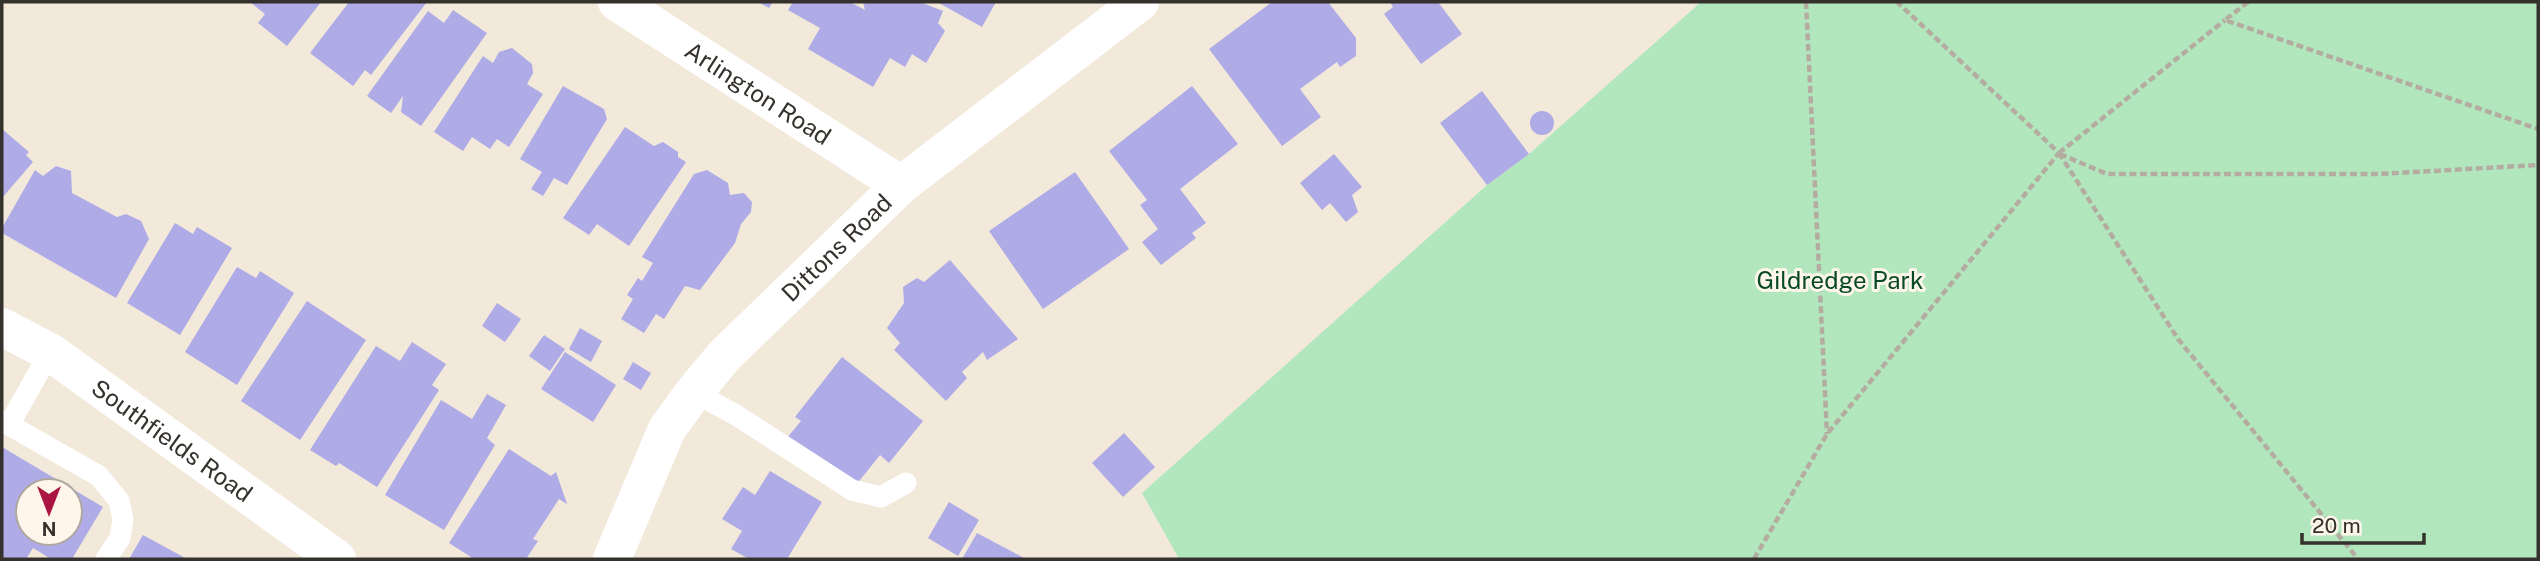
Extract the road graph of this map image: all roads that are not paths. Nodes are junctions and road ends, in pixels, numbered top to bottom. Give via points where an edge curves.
1 (617, 2) edge
2 (1140, 2) edge
3 (901, 185) junction
4 (2, 327) edge
5 (50, 352) junction
6 (694, 391) junction
7 (5, 423) edge
8 (906, 483) dead end
9 (106, 559) edge
10 (337, 559) edge
11 (612, 559) edge

1 - 3 street, Arlington Road
2 - 3 street, Dittons Road
3 - 6 street, Dittons Road via 725,355
4 - 5 street, Southfields Road
5 - 7 lane
5 - 10 street, Southfields Road
6 - 8 lane via 852,490 881,497
6 - 11 street, Dittons Road via 667,429
7 - 9 lane via 99,476 119,501 123,519 120,538

